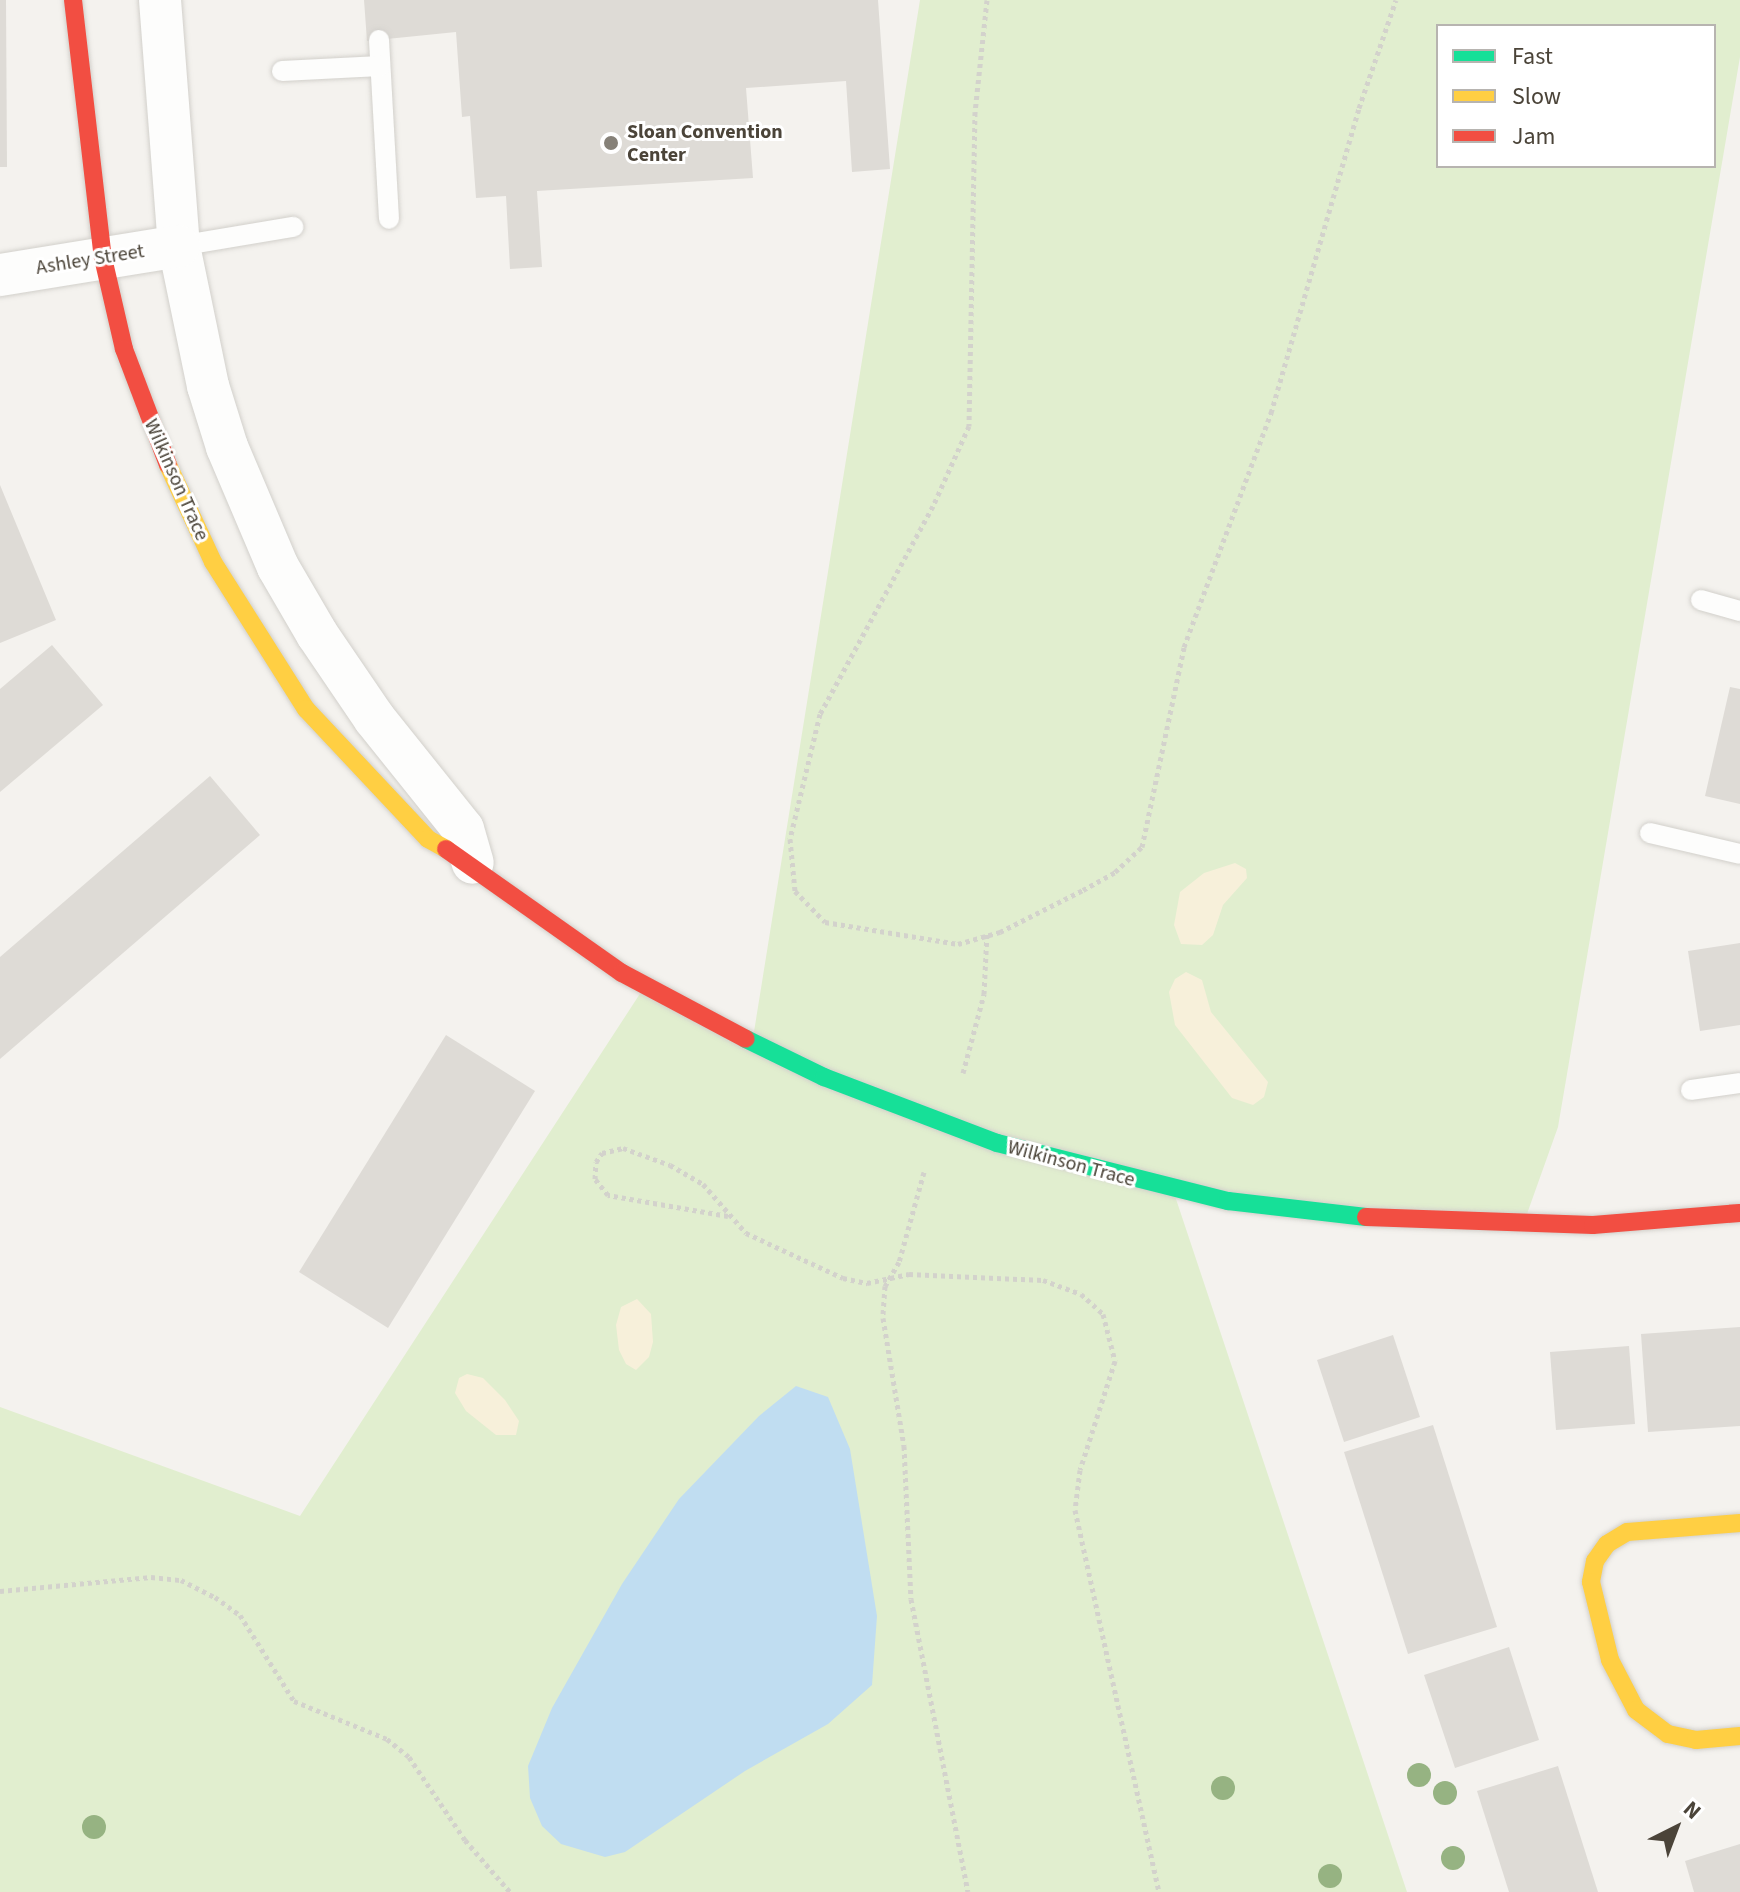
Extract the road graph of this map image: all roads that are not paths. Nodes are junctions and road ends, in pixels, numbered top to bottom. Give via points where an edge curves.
1 (73, 0) edge
2 (160, 0) edge
3 (379, 40) dead end
4 (380, 66) junction
5 (282, 71) dead end
6 (389, 219) dead end
7 (293, 227) dead end
8 (179, 246) junction
9 (103, 258) junction
10 (0, 275) edge
11 (1701, 600) dead end
12 (1740, 611) edge
13 (1650, 833) dead end
14 (1740, 854) edge
15 (473, 863) junction
16 (1740, 1083) edge
17 (1691, 1090) dead end
18 (1740, 1213) edge
19 (1740, 1523) edge
20 (1740, 1736) edge

1 - 9 street, Wilkinson Trace
2 - 8 street
3 - 4 lane
4 - 5 lane
4 - 6 lane
7 - 8 lane
8 - 9 street, Ashley Street
8 - 15 street via 208,386 227,447 278,567 341,673 463,829
9 - 10 street, Ashley Street
9 - 15 street, Wilkinson Trace via 124,349 149,421 185,506 253,628 306,709 368,781 428,839
11 - 12 lane
13 - 14 lane
15 - 18 street, Wilkinson Trace via 622,973 753,1044 913,1113 1100,1173 1228,1201 1409,1222 1593,1225
16 - 17 lane
19 - 20 street via 1627,1532 1601,1552 1591,1582 1610,1660 1636,1710 1656,1728 1682,1737

